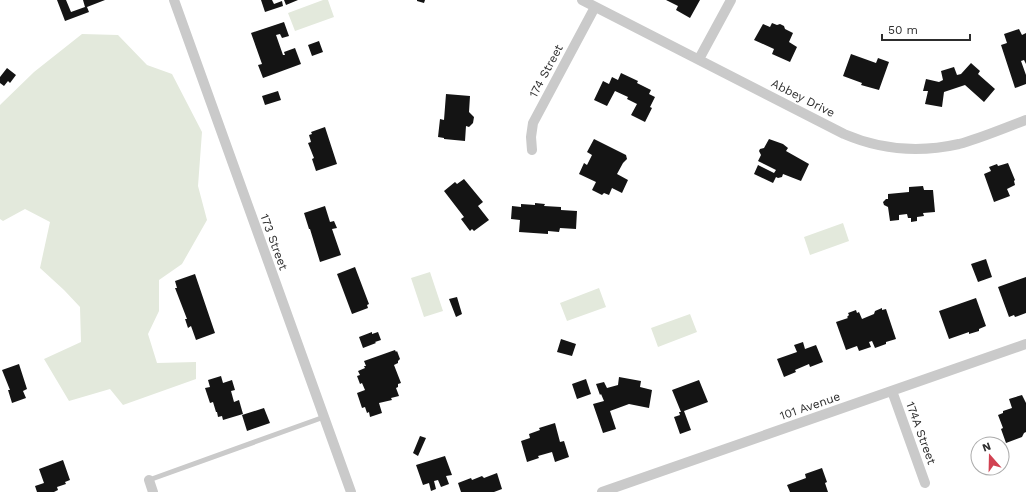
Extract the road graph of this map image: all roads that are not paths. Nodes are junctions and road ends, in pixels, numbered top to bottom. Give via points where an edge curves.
1 (174, 0) edge
2 (582, 0) edge
3 (731, 0) edge
4 (595, 7) junction
5 (699, 60) junction
6 (1026, 120) edge
7 (532, 150) dead end
8 (1026, 344) edge
9 (892, 391) junction
10 (324, 417) junction
11 (149, 480) joint
12 (925, 483) dead end
13 (153, 492) edge
14 (351, 492) edge
15 (602, 492) edge

1 - 10 street, 173 Street
2 - 4 street, Abbey Drive
3 - 5 street
4 - 5 street, Abbey Drive
4 - 7 street, 174 Street via 533,123
5 - 6 street, Abbey Drive via 844,134 881,147 942,147
8 - 9 street, 101 Avenue
9 - 12 street, 174A Street
9 - 15 street, 101 Avenue
10 - 11 lane
10 - 14 street, 173 Street
11 - 13 street

